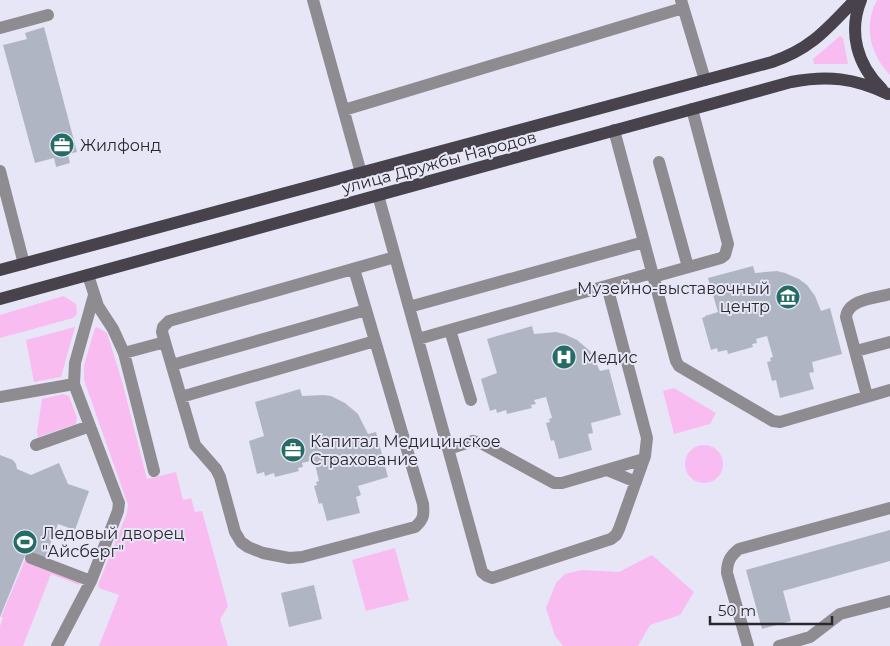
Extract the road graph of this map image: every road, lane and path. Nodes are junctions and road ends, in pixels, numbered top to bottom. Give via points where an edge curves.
1 (313, 0) edge
2 (855, 0) edge
3 (861, 0) edge
4 (682, 4) edge
5 (48, 15) dead end
6 (0, 28) edge
7 (705, 80) junction
8 (889, 94) edge
9 (692, 109) junction
10 (344, 110) junction
11 (614, 130) junction
12 (660, 162) dead end
13 (0, 171) edge
14 (361, 172) junction
15 (378, 195) junction
16 (644, 242) junction
17 (395, 257) junction
18 (24, 264) junction
19 (688, 267) junction
20 (354, 269) junction
21 (0, 270) edge
22 (88, 275) junction
23 (653, 275) junction
24 (607, 286) junction
25 (890, 294) edge
26 (94, 295) junction
27 (0, 299) edge
28 (409, 307) junction
29 (366, 310) junction
30 (450, 330) junction
31 (418, 339) junction
32 (375, 341) junction
33 (165, 342) junction
34 (890, 342) edge
35 (856, 351) junction
36 (124, 353) junction
37 (172, 365) junction
38 (74, 384) junction
39 (890, 390) edge
40 (868, 396) junction
41 (0, 397) edge
42 (181, 397) junction
43 (471, 400) dead end
44 (90, 426) junction
45 (36, 445) dead end
46 (448, 449) junction
47 (644, 459) junction
48 (607, 470) junction
49 (154, 471) dead end
50 (636, 482) junction
51 (890, 508) edge
52 (31, 558) dead end
53 (91, 582) junction
54 (890, 601) edge
55 (57, 646) edge
56 (748, 646) edge
57 (779, 646) edge

1 - 10 lane
2 - 7 main road, улица Дружбы Народов via 798,52
3 - 8 main road via 855,19 858,53 870,76
4 - 7 lane
4 - 10 lane
5 - 6 lane
7 - 14 main road, улица Дружбы Народов
8 - 9 main road, улица Дружбы Народов via 841,78 805,79
9 - 11 main road, улица Дружбы Народов
9 - 19 lane via 728,244 721,258
10 - 14 lane
11 - 15 main road, улица Дружбы Народов
11 - 16 lane
12 - 19 lane
13 - 18 lane
14 - 18 main road, улица Дружбы Народов
15 - 17 lane
15 - 22 main road, улица Дружбы Народов
16 - 23 lane
16 - 28 lane
17 - 20 lane
17 - 28 lane
18 - 21 main road, улица Дружбы Народов
19 - 23 lane
20 - 29 lane
20 - 33 lane via 169,321 162,332
22 - 26 lane
22 - 27 main road, улица Дружбы Народов
23 - 24 lane
23 - 40 lane via 680,366 773,421 780,422
24 - 30 lane
24 - 47 lane via 648,438
25 - 35 lane via 852,304 849,308 846,317
26 - 36 lane
26 - 38 lane via 75,363
28 - 31 lane
29 - 32 lane
29 - 37 lane
30 - 31 lane
30 - 43 lane
31 - 46 lane
32 - 42 lane
32 - 42 lane via 423,504 422,521 415,527 302,557 275,556 248,547 235,532 216,469 195,445
33 - 36 lane
33 - 37 lane
34 - 35 lane
35 - 40 lane
36 - 49 lane
37 - 42 lane
38 - 41 lane
38 - 44 lane
39 - 40 lane
44 - 45 lane
44 - 53 lane via 119,503
46 - 48 lane via 473,441 481,443 554,483
46 - 50 lane via 482,572 492,578 611,539 616,535
47 - 48 lane
47 - 50 lane
48 - 50 lane
51 - 56 lane via 739,549 732,554 727,562 727,573
52 - 53 lane
53 - 55 lane
54 - 57 lane via 840,614 810,637

